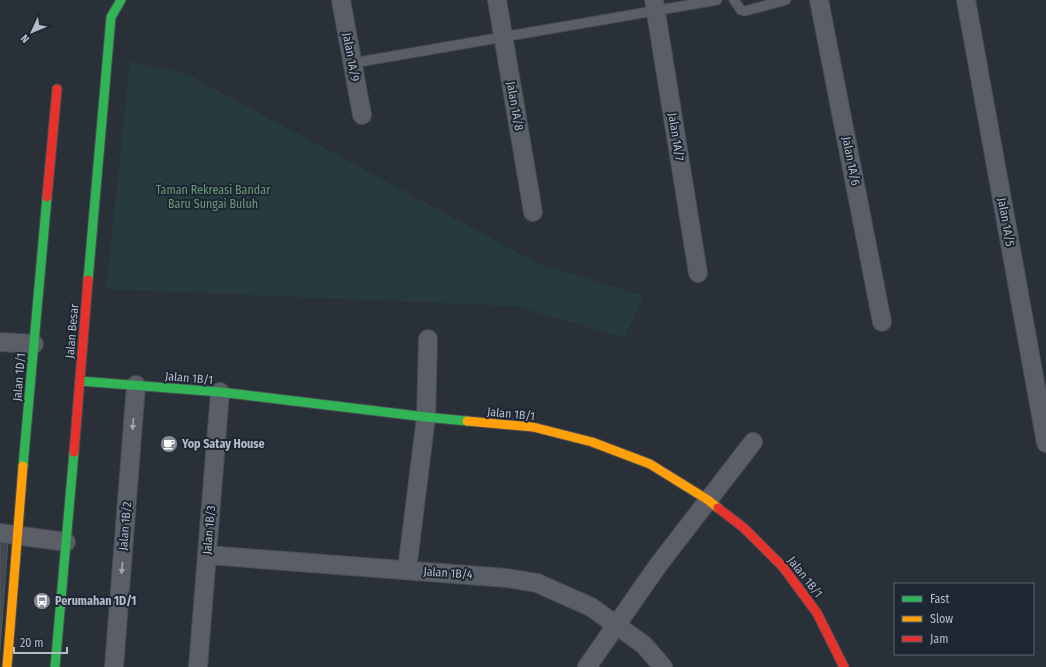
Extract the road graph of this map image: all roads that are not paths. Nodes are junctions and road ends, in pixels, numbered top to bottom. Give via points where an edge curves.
1 (121, 0) edge
2 (341, 0) edge
3 (497, 0) edge
4 (717, 0) edge
5 (734, 0) edge
6 (786, 0) edge
7 (819, 0) edge
8 (966, 0) edge
9 (655, 5) edge
10 (503, 37) junction
11 (352, 63) junction
12 (57, 89) dead end
13 (362, 115) dead end
14 (533, 212) dead end
15 (698, 273) dead end
16 (882, 322) dead end
17 (428, 339) dead end
18 (0, 342) edge
19 (34, 344) junction
20 (80, 381) junction
21 (136, 385) junction
22 (220, 392) junction
23 (426, 417) junction
24 (753, 442) dead end
25 (1046, 443) edge
26 (708, 500) junction
27 (8, 534) edge
28 (66, 542) junction
29 (207, 555) junction
30 (407, 570) junction
31 (616, 625) junction
32 (7, 667) edge
33 (55, 667) edge
34 (114, 667) edge
35 (198, 667) edge
36 (587, 667) edge
37 (662, 667) edge
38 (844, 667) edge

1 - 20 street, Jalan Besar via 111,17
2 - 11 street, Jalan 1A/9
3 - 10 street, Jalan 1A/8
4 - 9 lane
5 - 6 lane via 741,10 745,11
7 - 16 street, Jalan 1A/6
8 - 25 street, Jalan 1A/5
9 - 10 lane
9 - 15 street, Jalan 1A/7
10 - 11 lane
10 - 14 street, Jalan 1A/8
11 - 13 street, Jalan 1A/9
12 - 19 street, Jalan 1D/1
17 - 23 street
18 - 19 street
19 - 27 street, Jalan 1D/1
20 - 21 street, Jalan 1B/1
20 - 28 street, Jalan Besar
21 - 22 street, Jalan 1B/1
21 -> 34 street, Jalan 1B/2
22 - 23 street, Jalan 1B/1
22 - 29 street, Jalan 1B/3
23 - 26 street, Jalan 1B/1 via 533,427 592,442 650,464
23 - 30 street
24 - 26 street
26 - 31 street
26 - 38 street, Jalan 1B/1 via 744,528 783,567 817,613
27 - 28 street
27 - 32 street, Jalan 1D/1
28 - 33 street, Jalan Besar
29 - 30 street, Jalan 1B/4
29 - 35 street, Jalan 1B/3
30 - 31 street, Jalan 1B/4 via 537,583 590,607
31 - 36 street
31 - 37 street, Jalan 1B/4 via 644,645

